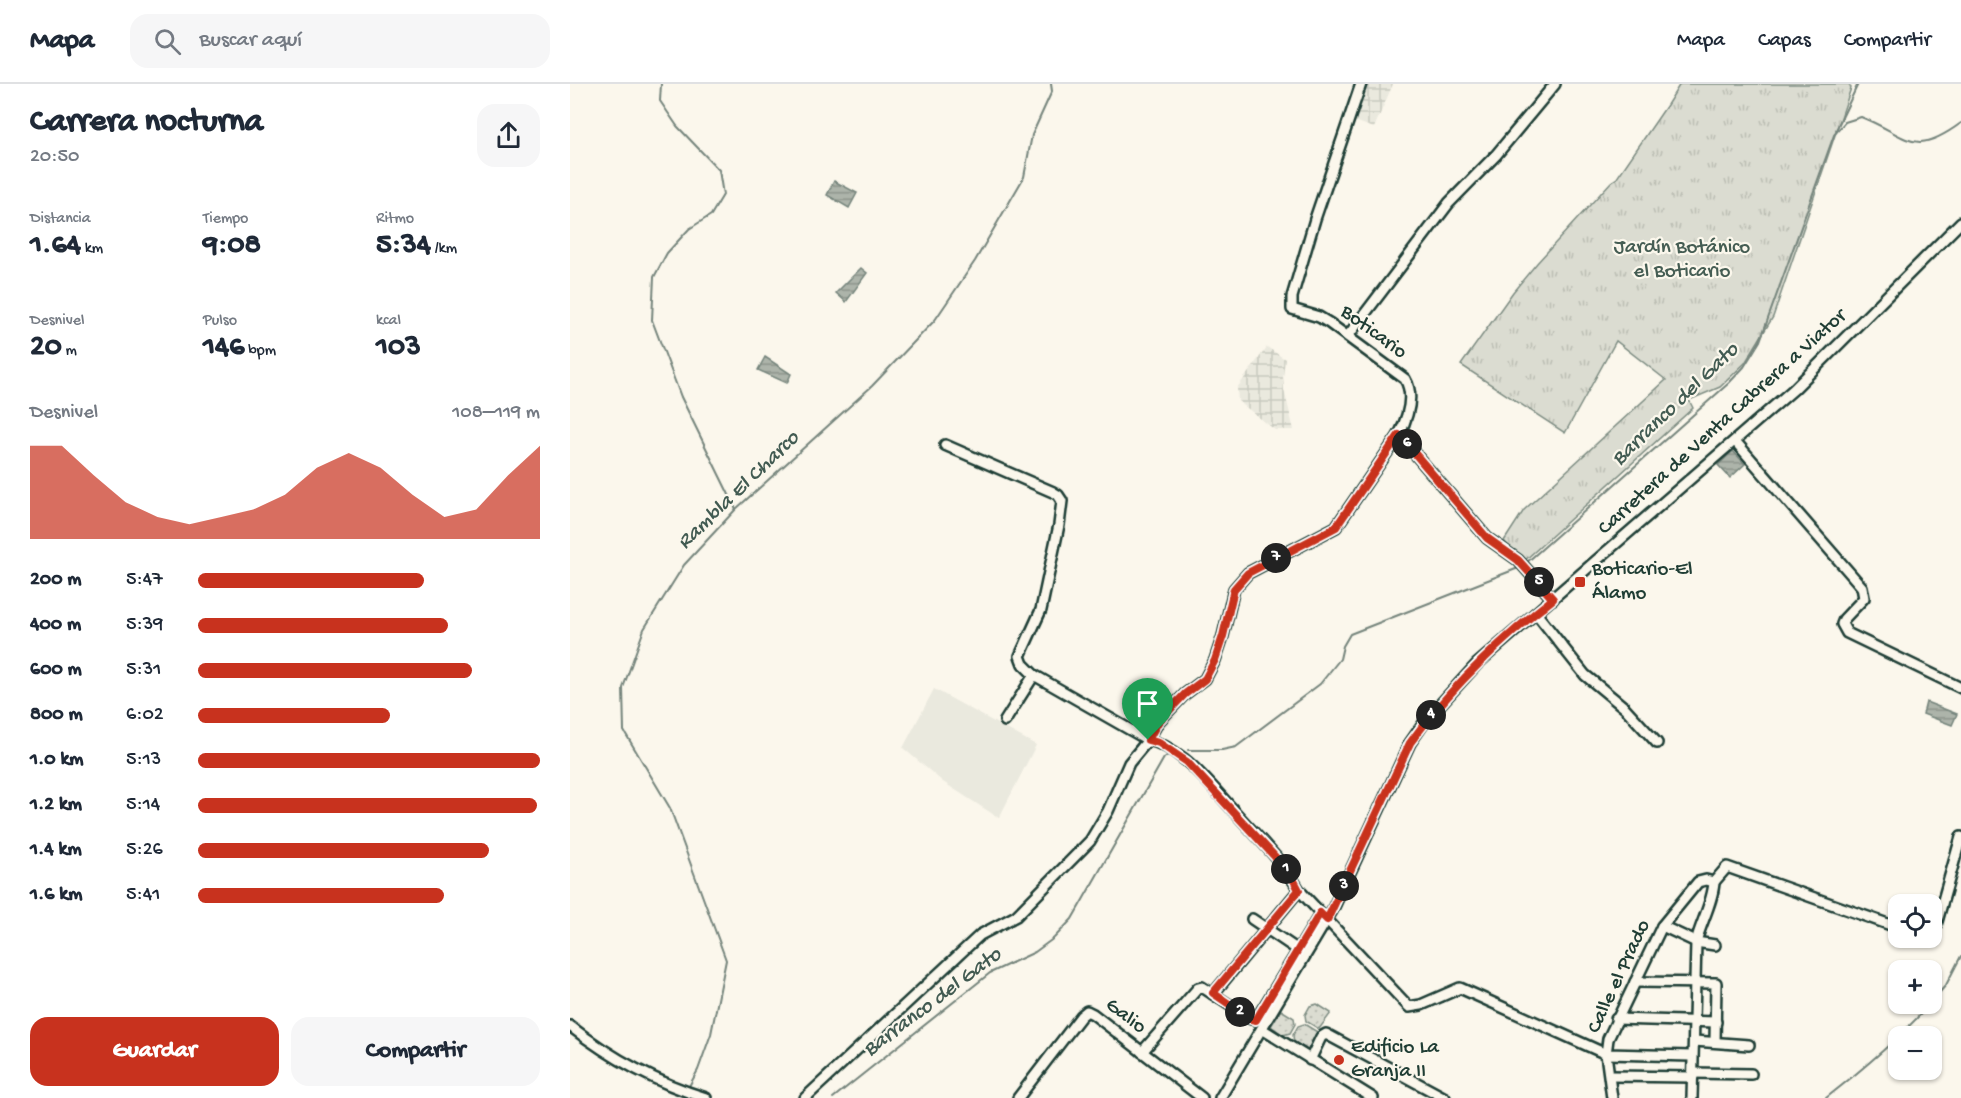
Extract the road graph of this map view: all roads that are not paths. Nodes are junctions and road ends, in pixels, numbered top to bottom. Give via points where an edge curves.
1 (1361, 84) edge
2 (1555, 84) edge
3 (1961, 222) edge
4 (1348, 336) junction
5 (1399, 435) junction
6 (1735, 441) junction
7 (945, 445) dead end
8 (1553, 599) junction
9 (1536, 613) junction
10 (1034, 675) junction
11 (1961, 687) edge
12 (1005, 721) dead end
13 (1148, 740) junction
14 (1657, 743) dead end
15 (1961, 837) edge
16 (1714, 882) junction
17 (1299, 890) junction
18 (1942, 904) edge
19 (1324, 917) junction
20 (1252, 919) dead end
21 (1888, 924) edge
22 (1662, 926) junction
23 (1266, 928) junction
24 (1696, 942) junction
25 (1715, 945) dead end
26 (1298, 950) junction
27 (1635, 982) junction
28 (1695, 982) junction
29 (1213, 993) junction
30 (1616, 1019) junction
31 (1694, 1021) junction
32 (1716, 1022) junction
33 (570, 1026) edge
34 (1262, 1029) junction
35 (1694, 1041) junction
36 (1715, 1042) junction
37 (1749, 1045) dead end
38 (1142, 1053) junction
39 (1606, 1054) junction
40 (1692, 1056) junction
41 (1310, 1060) junction
42 (1751, 1074) dead end
43 (1693, 1075) junction
44 (1610, 1076) junction
45 (1426, 1089) junction
46 (706, 1098) edge
47 (805, 1098) edge
48 (1018, 1098) edge
49 (1202, 1098) edge
50 (1220, 1098) edge
51 (1372, 1098) edge
52 (1422, 1098) edge
53 (1445, 1098) edge
54 (1612, 1098) edge
55 (1692, 1098) edge

1 - 4 street, Boticario via 1315,219 1291,305 1292,309 1319,317
2 - 4 street via 1449,203
3 - 6 street, Carretera de Venta Cabrera a Viator via 1846,339
4 - 5 street, Boticario via 1405,379 1409,411
5 - 8 street via 1487,538 1518,560
5 - 13 street, Boticario via 1336,527 1248,573 1234,589 1223,636 1205,679 1158,722
6 - 8 street, Carretera de Venta Cabrera a Viator
6 - 11 street via 1862,587 1864,598 1842,624 1847,633
7 - 10 street via 1053,492 1062,501 1041,610 1020,656
8 - 9 street, Carretera de Venta Cabrera a Viator
9 - 14 street via 1585,675 1625,708
9 - 19 street, Carretera de Venta Cabrera a Viator via 1477,664 1426,720 1410,743
10 - 12 street
10 - 13 street
13 - 17 street via 1187,762 1290,873
13 - 47 street, Boticario via 1129,763 1090,841 1064,869 1016,916 980,935
15 - 18 street
16 - 21 street via 1727,867
16 - 22 street, Calle el Prado via 1698,882
16 - 24 street via 1714,893
17 - 19 street
17 - 23 street
19 - 26 street
19 - 34 street, Carretera de Venta Cabrera a Viator
19 - 39 street via 1409,1007 1460,988
20 - 23 street
22 - 24 street
22 - 27 street, Calle el Prado
23 - 26 street
23 - 29 street
24 - 25 street
24 - 28 street
26 - 29 street via 1256,1020
27 - 28 street
27 - 30 street, Calle el Prado
28 - 31 street
28 - 32 street via 1716,983
29 - 38 street via 1198,988
30 - 31 street
30 - 39 street, Calle el Prado
31 - 32 street
31 - 35 street
32 - 36 street
33 - 46 street via 624,1064
34 - 41 street
34 - 50 street, Carretera de Venta Cabrera a Viator
35 - 36 street
35 - 40 street
36 - 37 street
38 - 48 street, Galio via 1087,1011
38 - 49 street, Galio
39 - 40 street
39 - 44 street, Calle el Prado
40 - 43 street
41 - 45 street via 1326,1034
41 - 51 street
42 - 43 street
43 - 44 street
43 - 55 street
44 - 54 street, Calle el Prado
45 - 52 street
45 - 53 street

